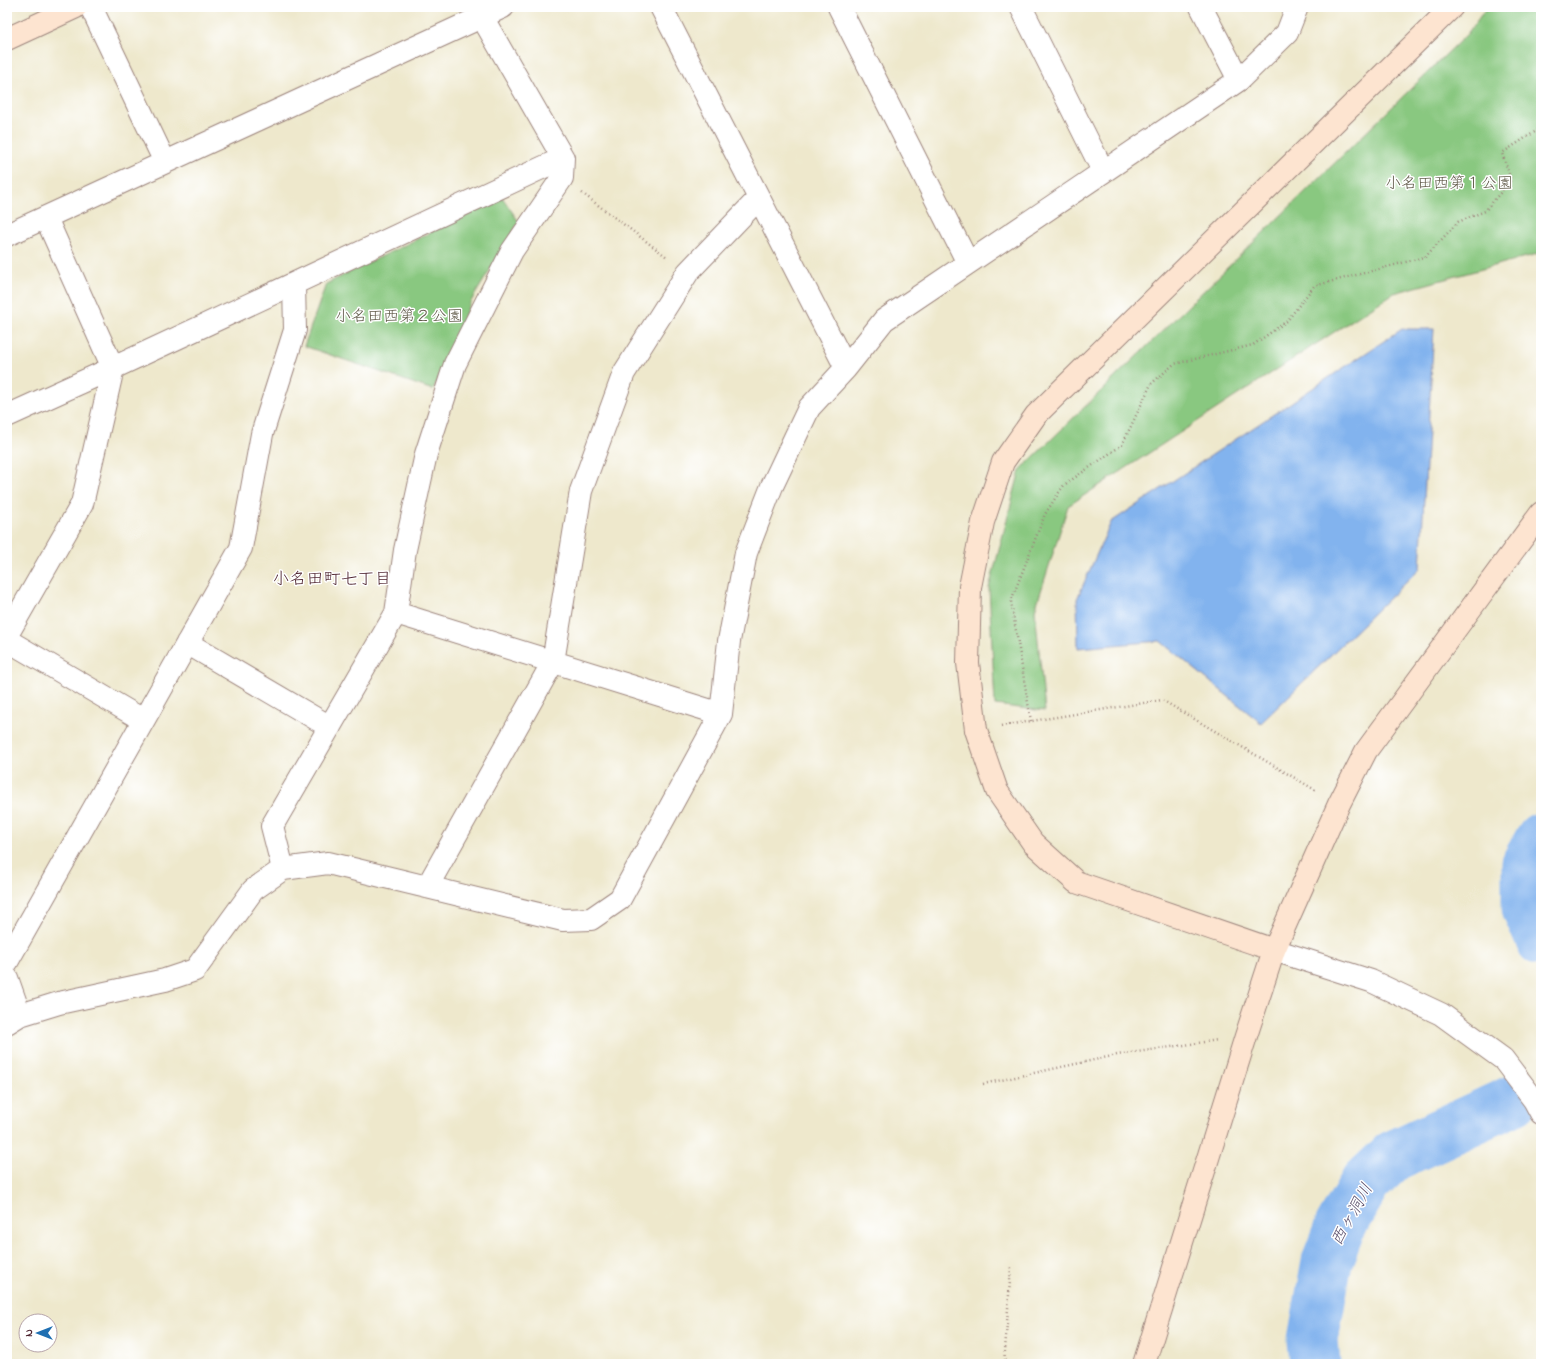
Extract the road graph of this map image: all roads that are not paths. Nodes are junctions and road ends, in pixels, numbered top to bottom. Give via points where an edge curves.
1 (76, 7) edge
2 (91, 7) edge
3 (503, 7) edge
4 (661, 7) edge
5 (840, 7) edge
6 (1021, 7) edge
7 (1201, 7) edge
8 (1297, 7) edge
9 (1452, 7) edge
10 (482, 17) junction
11 (7, 39) edge
12 (1238, 80) junction
13 (165, 162) junction
14 (563, 168) junction
15 (1103, 171) junction
16 (759, 198) junction
17 (46, 218) junction
18 (7, 236) edge
19 (968, 263) junction
20 (294, 284) junction
21 (113, 368) junction
22 (846, 368) junction
23 (7, 416) edge
24 (1541, 513) edge
25 (396, 613) junction
26 (7, 634) edge
27 (7, 640) edge
28 (187, 643) junction
29 (553, 662) junction
30 (721, 714) junction
31 (143, 720) junction
32 (330, 727) junction
33 (283, 869) junction
34 (427, 887) junction
35 (1274, 950) junction
36 (7, 962) edge
37 (7, 978) edge
38 (13, 1019) edge
39 (1541, 1113) edge
40 (1144, 1364) edge

1 - 11 street
2 - 13 street
3 - 10 street
4 - 16 street
5 - 19 street
6 - 15 street
7 - 12 street
8 - 12 street via 1287,33
9 - 35 street via 1036,416 1003,462 983,522 970,587 968,663 976,730 997,791 1033,843 1076,882
10 - 13 street
10 - 14 street
12 - 15 street
13 - 17 street
14 - 20 street
14 - 25 street via 512,251 455,364 426,454 405,550
15 - 19 street
16 - 22 street
16 - 29 street via 688,272 624,373 581,491
17 - 18 street
17 - 21 street
19 - 22 street via 884,320
20 - 21 street
20 - 28 street via 295,330 262,434 241,548
21 - 23 street
21 - 26 street via 82,504
22 - 30 street via 809,408 772,486 746,553 729,641
24 - 35 street via 1366,752 1339,804
25 - 29 street
25 - 32 street
27 - 31 street
28 - 31 street
28 - 32 street
29 - 30 street
29 - 34 street
30 - 34 street via 620,900 592,919 563,920
31 - 36 street
32 - 33 street via 272,826
33 - 34 street via 328,863
33 - 38 street via 253,890 195,970 165,980 59,1003
35 - 39 street via 1371,981 1441,1014 1503,1059
35 - 40 street
37 - 38 street

